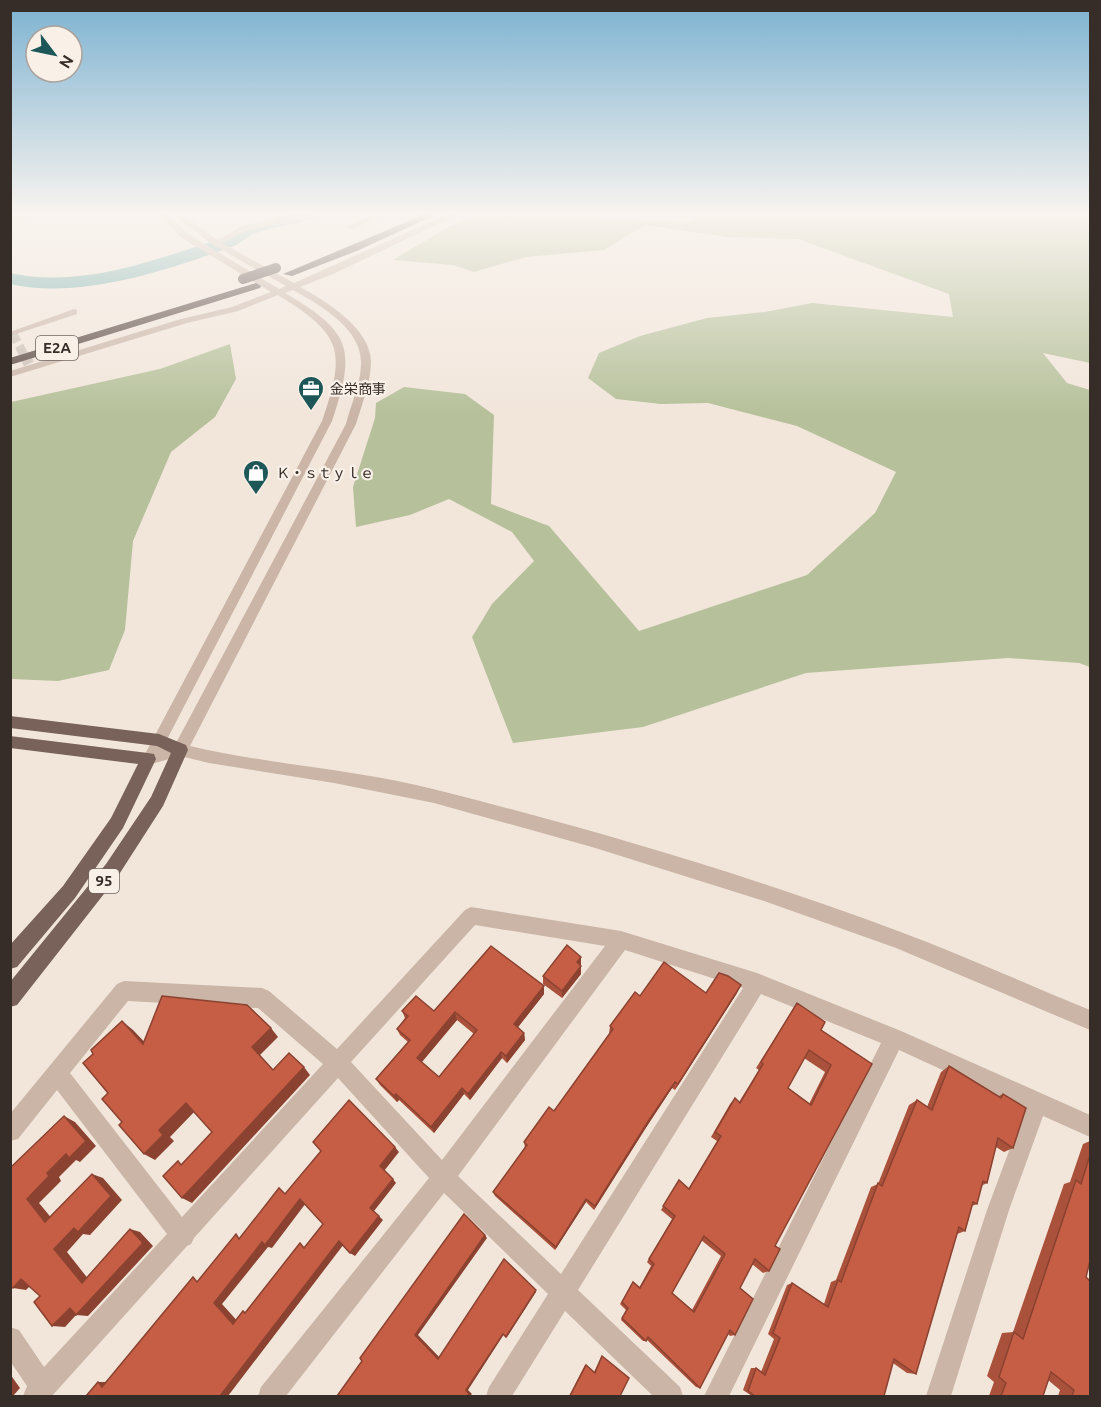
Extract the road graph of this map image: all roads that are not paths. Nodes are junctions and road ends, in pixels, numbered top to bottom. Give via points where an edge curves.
1 (238, 281) edge
2 (259, 281) edge
3 (270, 281) edge
4 (282, 281) edge
5 (308, 281) edge
6 (294, 287) junction
7 (279, 292) junction
8 (74, 312) dead end
9 (13, 334) dead end
10 (10, 350) edge
11 (10, 364) edge
12 (10, 374) edge
13 (10, 722) edge
14 (159, 740) junction
15 (10, 742) edge
16 (180, 750) junction
17 (148, 759) junction
18 (621, 940) junction
19 (10, 960) edge
20 (757, 983) junction
21 (10, 999) edge
22 (1090, 1020) edge
23 (894, 1038) junction
24 (338, 1063) junction
25 (58, 1074) junction
26 (1038, 1102) junction
27 (1090, 1126) edge
28 (10, 1131) edge
29 (442, 1177) junction
30 (183, 1236) junction
31 (564, 1292) junction
32 (10, 1339) edge
33 (39, 1392) edge
34 (270, 1396) edge
35 (498, 1396) edge
36 (671, 1396) edge
37 (716, 1396) edge
38 (939, 1396) edge

1 - 10 highway, E2A, bridge
2 - 7 street
3 - 11 highway, E2A
4 - 6 street
5 - 6 street
6 - 7 street
6 - 16 street via 342,318 361,342 366,360 363,381 351,424
7 - 12 street via 235,309
7 - 14 street via 326,324 341,347 343,373 327,421
8 - 9 street
13 - 14 main road
14 - 16 main road
14 - 17 street
15 - 17 main road
16 - 17 street
16 - 21 main road, 95 via 157,801 112,870
16 - 22 street via 423,794 592,838 887,936
17 - 19 main road, 95 via 117,823 69,892
18 - 20 street
18 - 24 street via 471,916
18 - 29 street
20 - 23 street
20 - 31 street
23 - 26 street
23 - 37 street
24 - 25 street via 262,998 124,991
24 - 29 street
24 - 30 street
25 - 28 street
25 - 30 street
26 - 27 street
26 - 38 street via 998,1209
29 - 31 street
29 - 34 street
30 - 33 street
31 - 35 street
31 - 36 street
32 - 33 street

